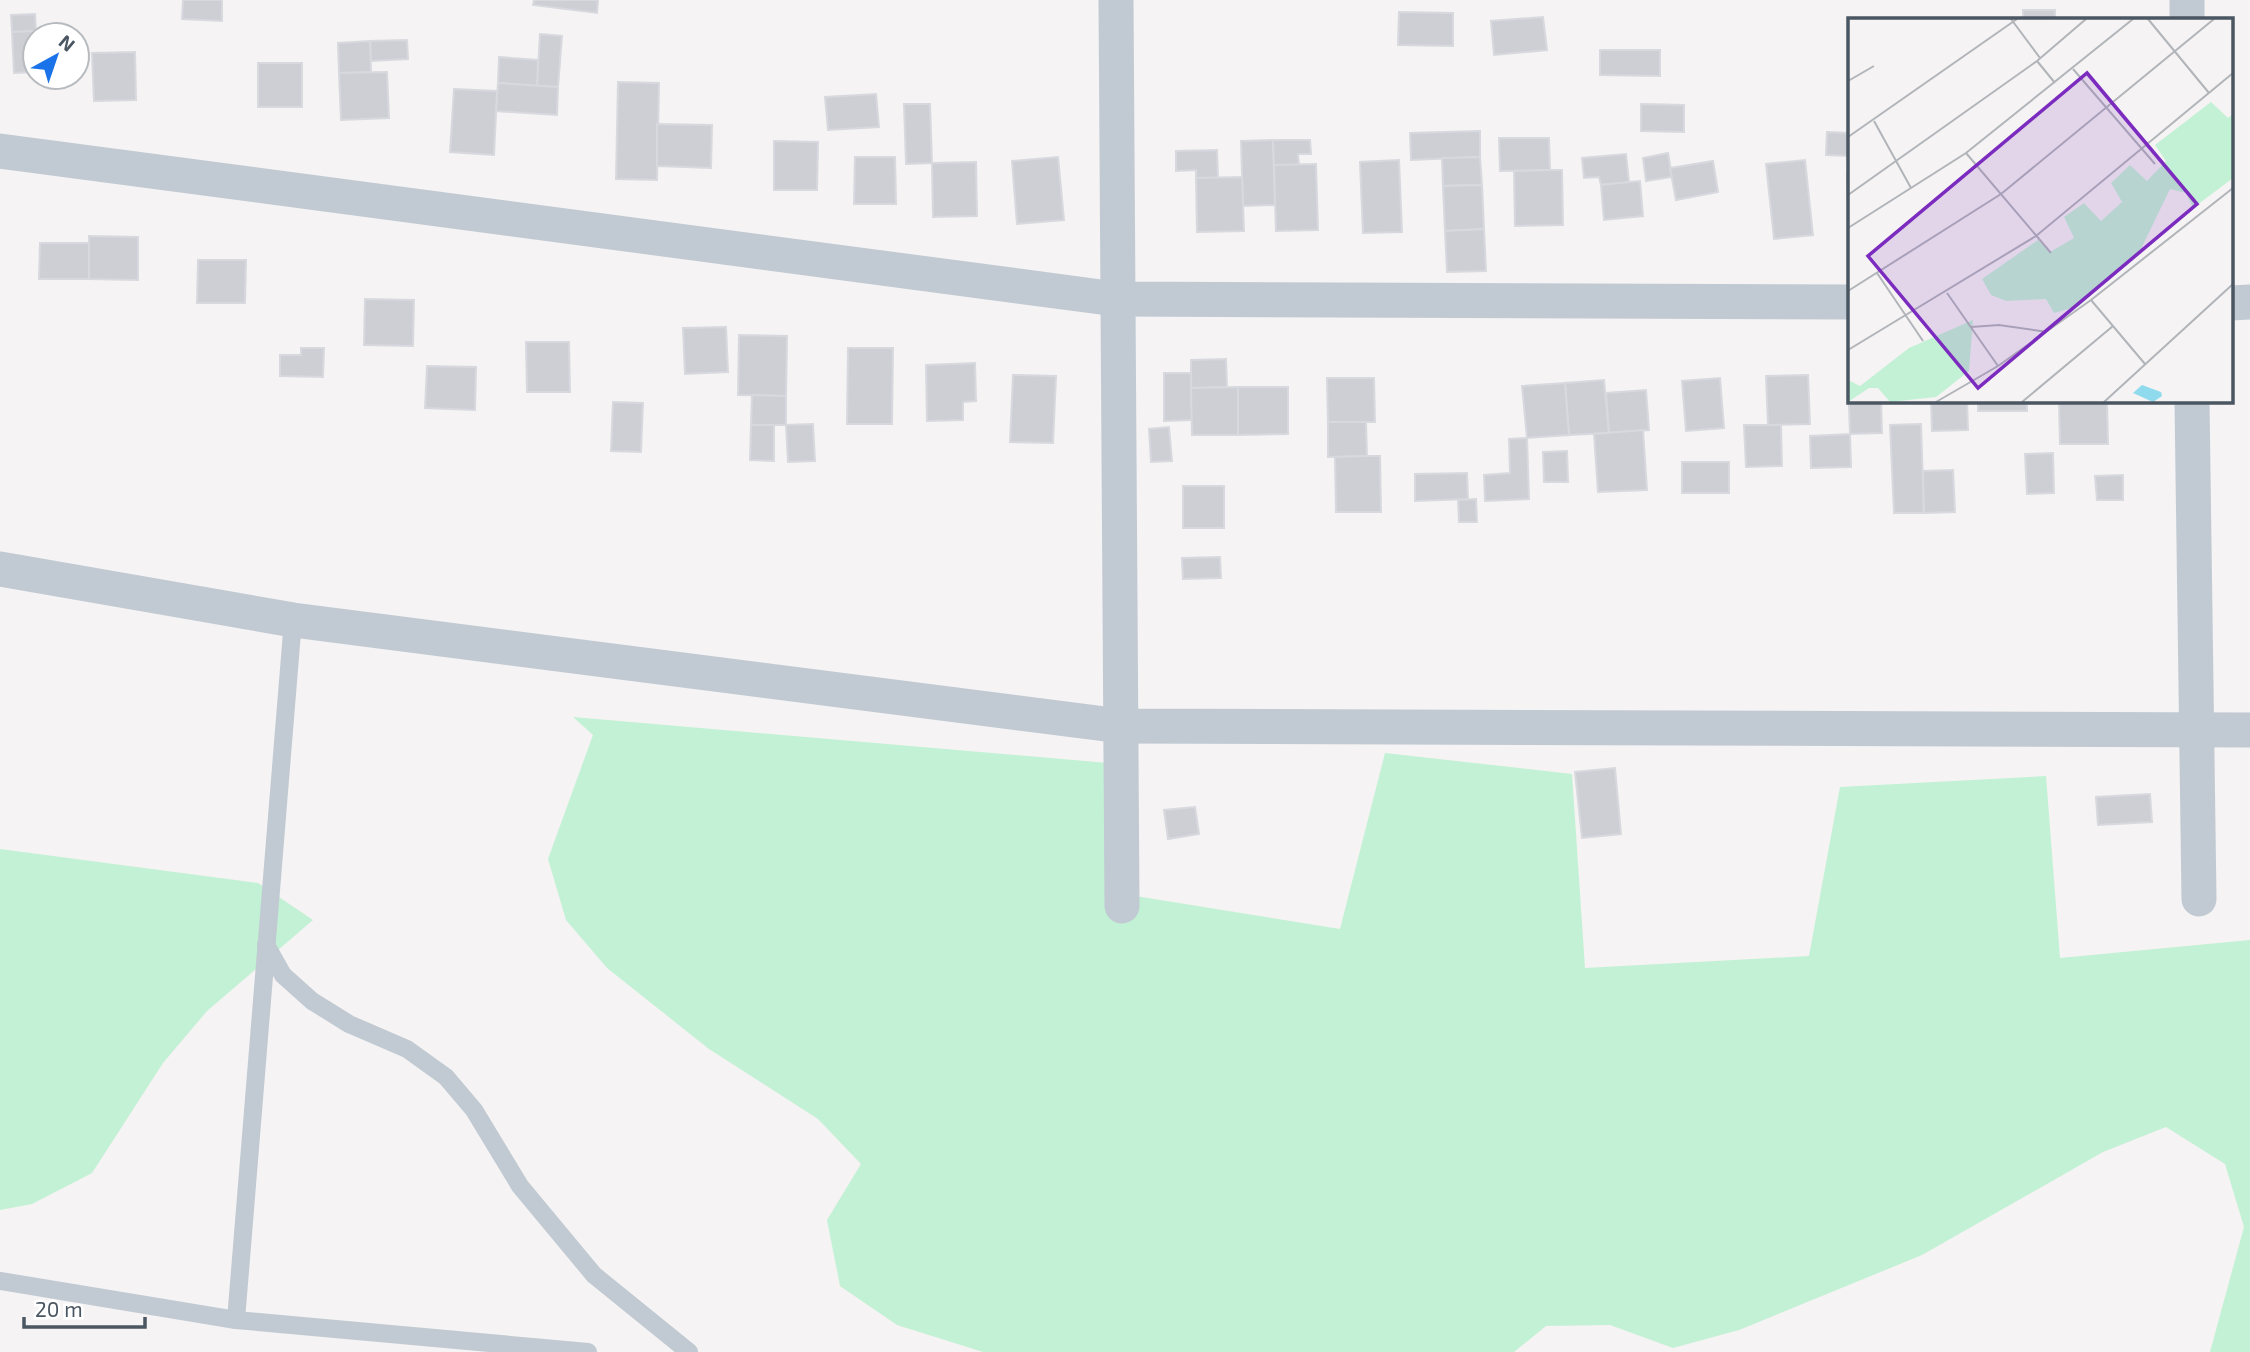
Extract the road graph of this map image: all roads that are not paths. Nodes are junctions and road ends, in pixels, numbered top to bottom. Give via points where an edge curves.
1 (1116, 0) edge
2 (2187, 0) edge
3 (2187, 18) edge
4 (0, 151) edge
5 (1116, 299) junction
6 (1848, 302) edge
7 (2250, 302) edge
8 (2232, 303) edge
9 (2192, 402) edge
10 (0, 569) edge
11 (293, 620) junction
12 (1121, 726) junction
13 (2197, 729) junction
14 (2250, 730) edge
15 (2199, 899) dead end
16 (1122, 906) dead end
17 (266, 944) junction
18 (0, 1281) edge
19 (236, 1320) junction
20 (588, 1352) edge
21 (689, 1352) edge

1 - 5 street
2 - 3 street
4 - 5 street
5 - 6 street
5 - 12 street
7 - 8 street
9 - 13 street
10 - 11 street
11 - 12 street
11 - 17 lane
12 - 13 street
12 - 16 street
13 - 14 street
13 - 15 street
17 - 19 lane
17 - 21 lane via 283,975 312,1001 349,1024 407,1049 446,1077 474,1110 520,1186 594,1275
18 - 19 lane
19 - 20 lane

